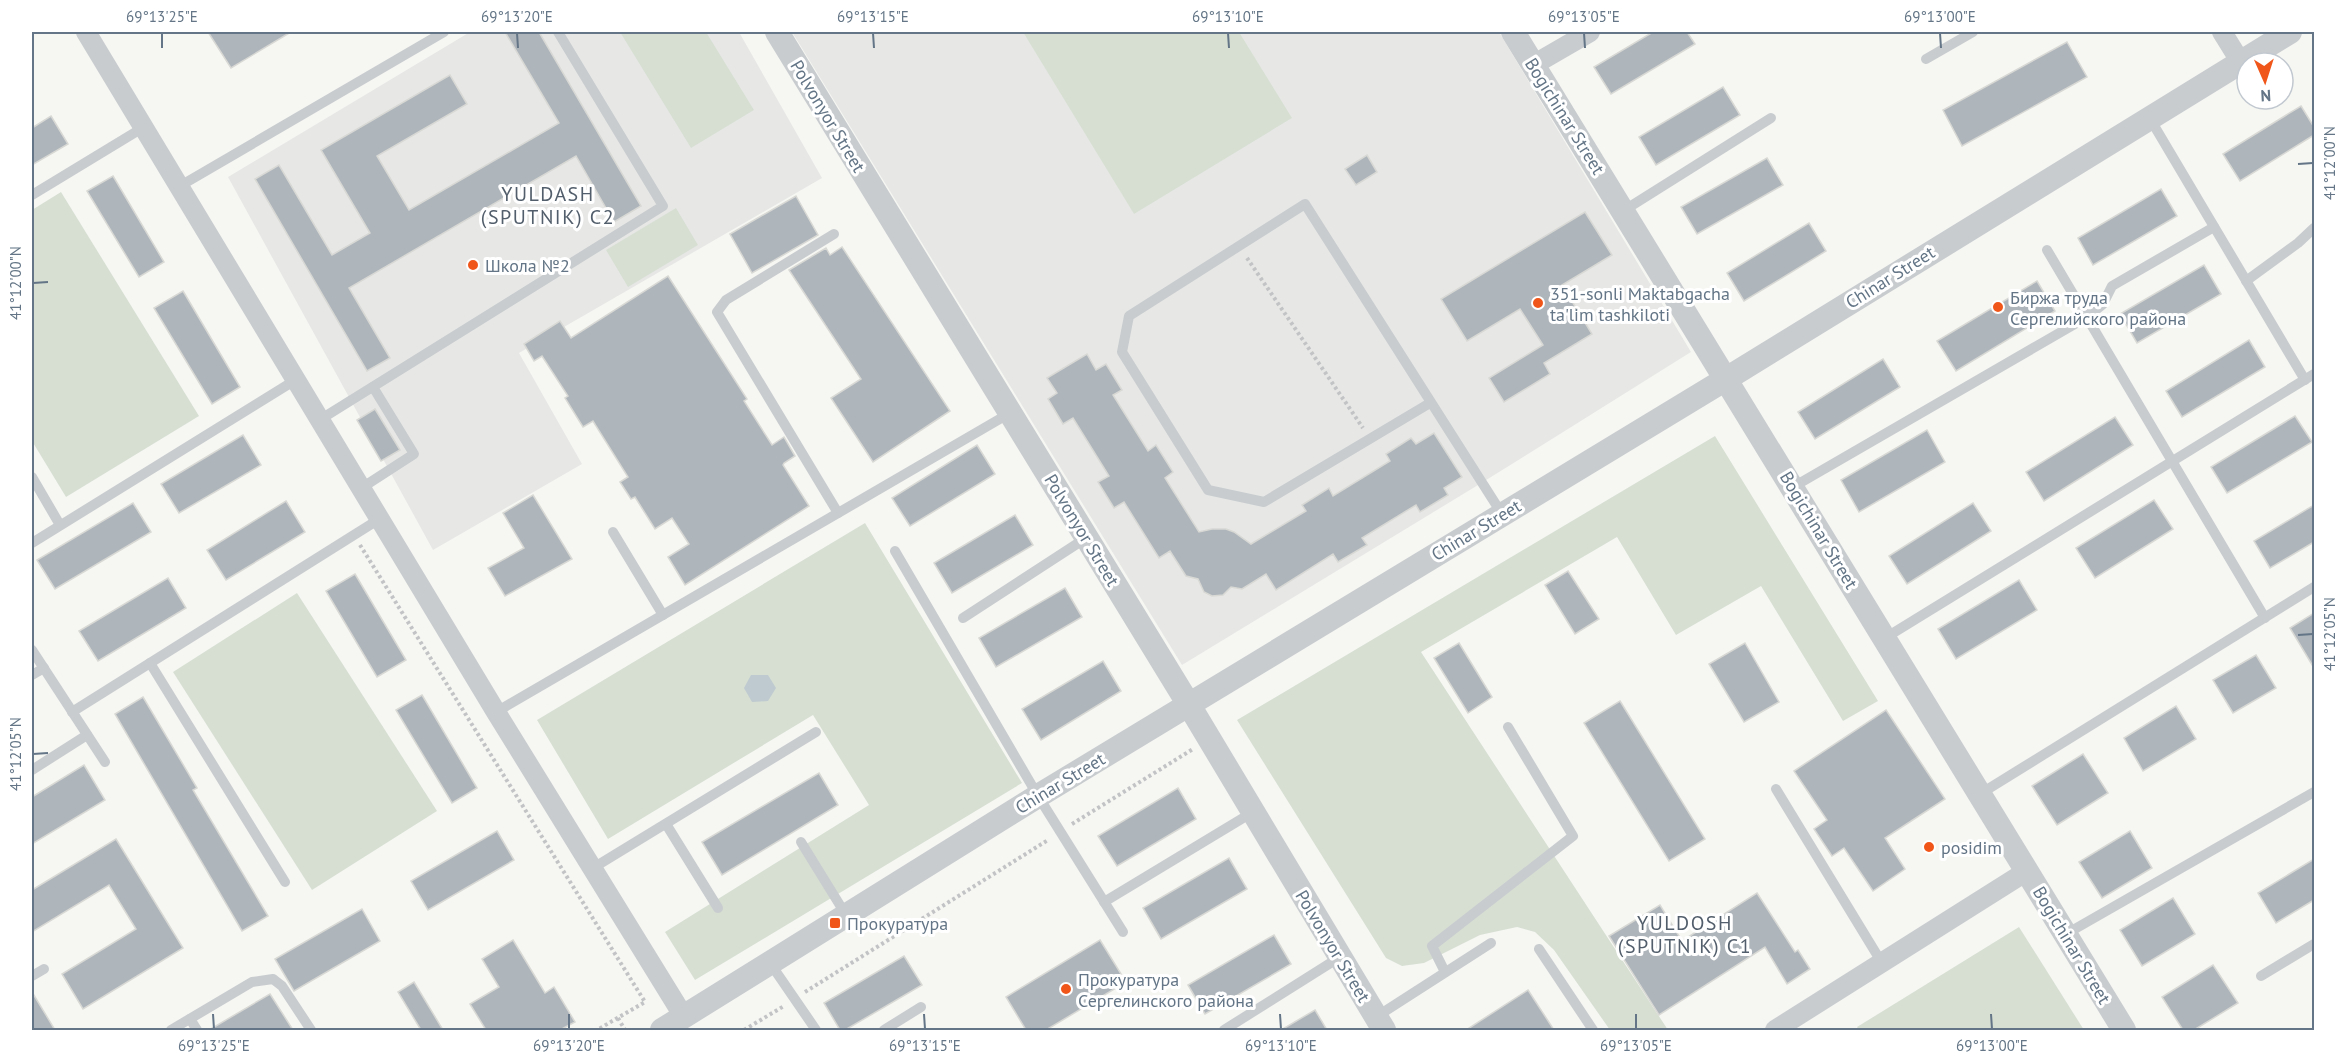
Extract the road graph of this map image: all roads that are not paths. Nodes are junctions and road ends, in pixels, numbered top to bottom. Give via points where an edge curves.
1 (86, 32) edge
2 (444, 32) edge
3 (558, 32) edge
4 (777, 32) edge
5 (1513, 32) edge
6 (1590, 32) edge
7 (1973, 32) edge
8 (2222, 32) edge
9 (2290, 32) edge
10 (2257, 51) edge
11 (2235, 53) edge
12 (1926, 59) dead end
13 (2235, 64) edge
14 (1533, 65) junction
15 (2149, 117) junction
16 (1771, 118) dead end
17 (144, 127) junction
18 (180, 186) junction
19 (32, 195) edge
20 (1623, 211) junction
21 (2214, 226) junction
22 (2314, 228) edge
23 (834, 234) dead end
24 (2047, 250) dead end
25 (2246, 281) junction
26 (2087, 317) junction
27 (2310, 377) edge
28 (297, 379) junction
29 (1726, 379) junction
30 (374, 387) junction
31 (1430, 403) junction
32 (1010, 413) junction
33 (321, 419) junction
34 (2173, 461) junction
35 (32, 477) edge
36 (363, 487) junction
37 (1793, 487) junction
38 (838, 513) junction
39 (1502, 514) junction
40 (381, 518) junction
41 (60, 525) junction
42 (613, 531) dead end
43 (1086, 538) junction
44 (32, 543) edge
45 (895, 551) dead end
46 (2314, 587) edge
47 (663, 615) junction
48 (963, 618) dead end
49 (2265, 618) junction
50 (1885, 638) junction
51 (32, 650) edge
52 (150, 663) junction
53 (44, 668) junction
54 (32, 675) edge
55 (1189, 705) junction
56 (72, 712) junction
57 (496, 712) junction
58 (1508, 727) dead end
59 (816, 732) dead end
60 (87, 735) junction
61 (105, 762) dead end
62 (32, 770) edge
63 (1776, 789) dead end
64 (2314, 792) edge
65 (1980, 794) junction
66 (1038, 796) junction
67 (1252, 812) junction
68 (666, 824) junction
69 (801, 842) dead end
70 (593, 868) junction
71 (2027, 871) junction
72 (285, 882) dead end
73 (1104, 902) junction
74 (718, 908) dead end
75 (846, 916) junction
76 (1123, 932) dead end
77 (2065, 934) junction
78 (1491, 943) dead end
79 (2314, 944) edge
80 (1539, 949) dead end
81 (1340, 957) junction
82 (770, 963) junction
83 (1882, 963) junction
84 (44, 969) dead end
85 (1445, 972) junction
86 (32, 976) edge
87 (2261, 976) dead end
88 (921, 1007) dead end
89 (684, 1017) junction
90 (190, 1019) junction
91 (1380, 1024) edge
92 (171, 1030) edge
93 (197, 1030) edge
94 (311, 1030) edge
95 (662, 1030) edge
96 (816, 1030) edge
97 (884, 1030) edge
98 (1224, 1030) edge
99 (1593, 1030) edge
100 (1775, 1030) edge
101 (2124, 1030) edge

1 - 17 street
2 - 18 lane
3 - 30 lane via 663,206
4 - 32 street, Polvonyor Street
5 - 14 street, Bogichinar Street
6 - 14 street
7 - 12 lane
8 - 11 street
9 - 10 street, Chinar Street
13 - 15 street, Chinar Street
14 - 20 street, Bogichinar Street
15 - 21 lane
15 - 29 street, Chinar Street
16 - 20 lane
17 - 18 street
17 - 19 lane
18 - 28 street
20 - 29 street, Bogichinar Street
21 - 25 lane
21 - 26 lane via 2112,286 2103,304
22 - 25 lane
23 - 38 lane via 726,300 717,312
24 - 26 lane
25 - 27 lane
26 - 34 lane
26 - 37 lane
27 - 34 lane
28 - 33 street
28 - 41 lane
29 - 37 street, Bogichinar Street
29 - 39 street, Chinar Street
30 - 33 lane
30 - 36 lane via 414,454
31 - 31 lane via 1305,204 1129,316 1122,352 1208,490 1264,502
31 - 39 lane
32 - 38 lane
32 - 43 street, Polvonyor Street
33 - 36 street
34 - 49 lane
34 - 50 lane
35 - 41 lane
36 - 40 street
37 - 50 street, Bogichinar Street
38 - 47 lane
39 - 55 street, Chinar Street
40 - 52 lane
40 - 57 street
41 - 44 lane
42 - 47 lane
43 - 48 lane
43 - 55 street, Polvonyor Street
45 - 66 lane
46 - 49 lane
47 - 57 lane
49 - 65 lane
50 - 65 street, Bogichinar Street
51 - 53 lane
52 - 56 lane
52 - 72 lane
53 - 54 lane
53 - 56 lane
55 - 66 street, Chinar Street
55 - 67 street, Polvonyor Street
56 - 60 lane
57 - 70 street
58 - 85 lane via 1573,836 1432,946
59 - 68 lane
60 - 61 lane
60 - 62 lane
63 - 83 lane
64 - 77 lane
65 - 71 street, Bogichinar Street
66 - 73 lane
66 - 75 street, Chinar Street
67 - 73 lane
67 - 81 street, Polvonyor Street
68 - 70 lane
68 - 74 lane
69 - 75 lane
70 - 89 street
71 - 77 street, Bogichinar Street
71 - 83 street
73 - 76 lane
75 - 82 street, Chinar Street
77 - 101 street, Bogichinar Street
78 - 85 lane
79 - 87 lane
80 - 99 lane
81 - 91 street, Polvonyor Street
81 - 98 lane
82 - 89 street, Chinar Street
82 - 96 lane
83 - 100 street
84 - 86 lane
85 - 91 lane
88 - 97 lane
89 - 95 street, Chinar Street
90 - 92 lane
90 - 93 lane
90 - 94 lane via 252,982 273,979 282,986

